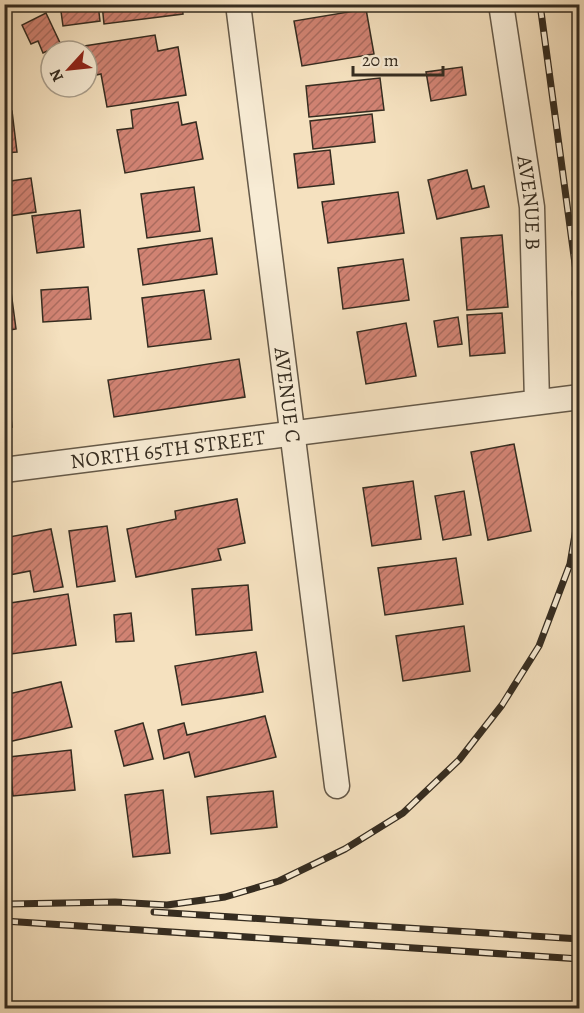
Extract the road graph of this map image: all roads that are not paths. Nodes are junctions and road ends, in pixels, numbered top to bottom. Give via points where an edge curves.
1 (238, 4) edge
2 (501, 4) edge
3 (579, 397) edge
4 (537, 402) junction
5 (294, 433) junction
6 (4, 470) edge
7 (337, 786) dead end

1 - 5 street, AVENUE C
2 - 4 street, AVENUE B via 532,207
3 - 4 street, NORTH 65TH STREET
4 - 5 street, NORTH 65TH STREET
5 - 6 street, NORTH 65TH STREET
5 - 7 street, AVENUE C

